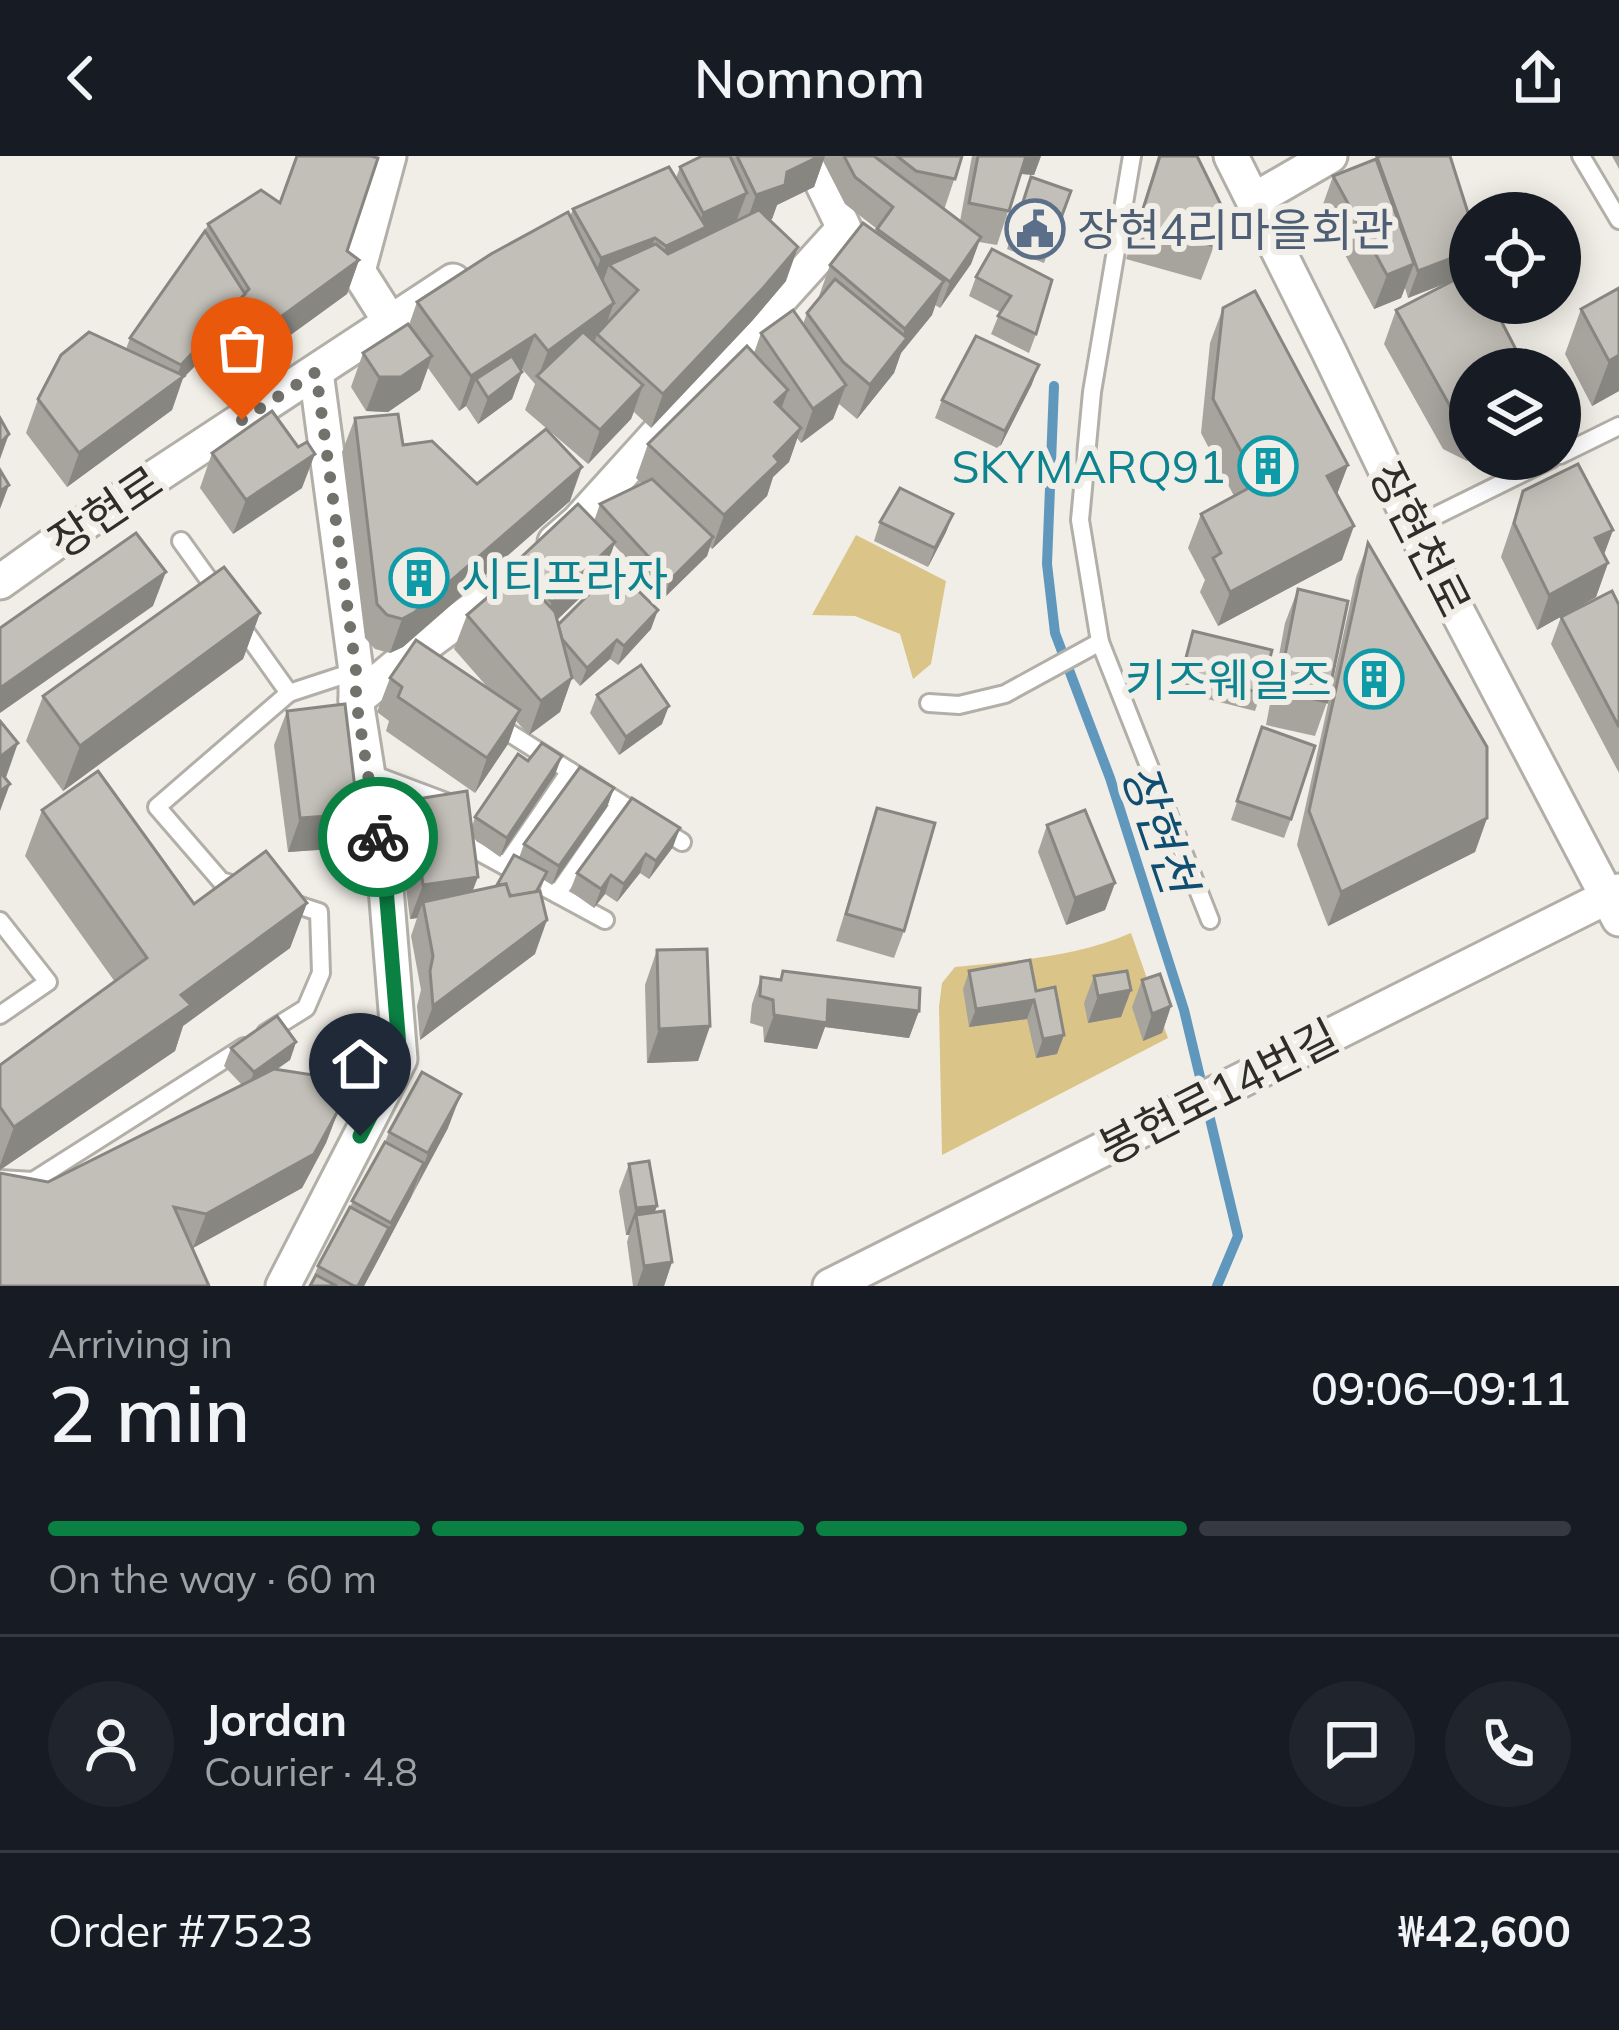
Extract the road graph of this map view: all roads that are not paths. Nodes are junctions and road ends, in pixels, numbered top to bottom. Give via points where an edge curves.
1 (389, 156) edge
2 (809, 156) edge
3 (1131, 156) edge
4 (1231, 156) edge
5 (1330, 156) edge
6 (1581, 156) edge
7 (1254, 200) junction
8 (1619, 220) edge
9 (490, 263) edge
10 (391, 323) junction
11 (316, 372) junction
12 (1619, 426) edge
13 (1581, 444) edge
14 (1508, 480) edge
15 (1413, 526) junction
16 (181, 542) dead end
17 (0, 582) edge
18 (1100, 641) junction
19 (356, 686) junction
20 (289, 693) junction
21 (929, 703) dead end
22 (475, 712) edge
23 (570, 771) junction
24 (369, 773) junction
25 (620, 803) junction
26 (682, 842) edge
27 (505, 866) junction
28 (260, 893) edge
29 (557, 894) junction
30 (280, 900) edge
31 (1615, 902) edge
32 (605, 920) dead end
33 (1210, 920) dead end
34 (0, 921) edge
35 (0, 1015) edge
36 (0, 1180) edge
37 (283, 1286) edge
38 (830, 1286) edge

1 - 10 street via 358,272
2 - 19 street via 844,228 578,522 409,670
3 - 18 lane via 1080,520
4 - 7 street, 장현천로
5 - 7 street
6 - 8 lane
7 - 15 street, 장현천로
9 - 10 street, 장현로
10 - 11 street, 장현로
11 - 17 street, 장현로
11 - 19 street
12 - 13 lane
14 - 15 lane
15 - 31 street, 장현천로
16 - 20 lane
18 - 21 lane via 1005,694
18 - 33 lane
19 - 20 lane
19 - 24 street
20 - 28 lane via 157,807 221,880
22 - 23 lane
23 - 25 lane
23 - 27 lane
24 - 27 lane via 455,806 470,847
24 - 37 street via 400,1059
25 - 26 lane
25 - 29 lane
27 - 29 lane
29 - 32 lane
30 - 36 lane via 320,913 322,973 306,1008 34,1180
31 - 38 street, 봉현로14번길 via 1361,1019
34 - 35 lane via 48,982

